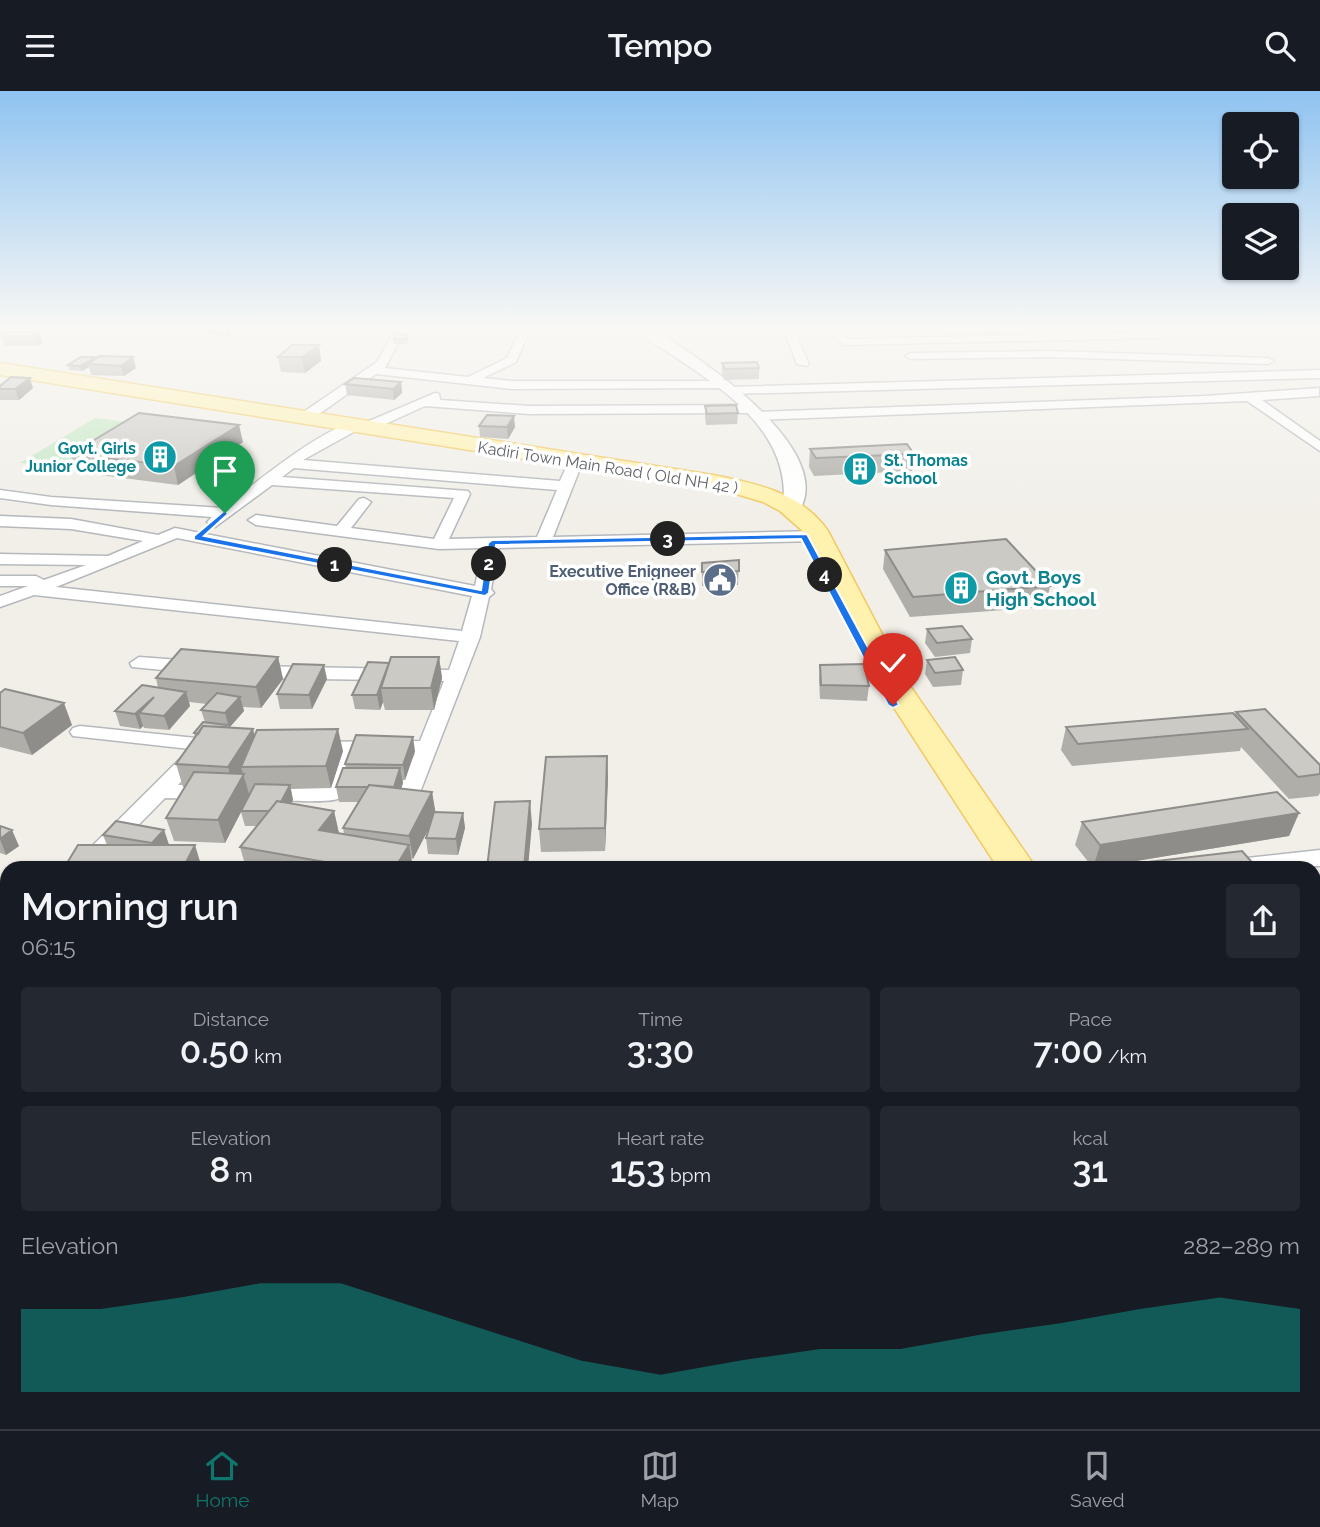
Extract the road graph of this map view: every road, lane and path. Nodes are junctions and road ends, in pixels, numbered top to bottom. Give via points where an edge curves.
1 (117, 390) edge
2 (122, 390) edge
3 (344, 390) edge
4 (448, 390) edge
5 (731, 390) edge
6 (1320, 392) edge
7 (1250, 397) junction
8 (422, 402) junction
9 (753, 412) junction
10 (304, 418) junction
11 (354, 428) junction
12 (1320, 447) edge
13 (290, 463) junction
14 (572, 471) junction
15 (268, 480) junction
16 (0, 494) edge
17 (364, 502) dead end
18 (792, 507) junction
19 (225, 513) junction
20 (256, 520) dead end
21 (0, 521) edge
22 (341, 531) junction
23 (811, 536) junction
24 (197, 538) junction
25 (162, 540) junction
26 (543, 541) junction
27 (492, 543) junction
28 (439, 544) junction
29 (0, 559) edge
30 (114, 560) junction
31 (53, 582) junction
32 (30, 590) junction
33 (485, 593) junction
34 (2, 594) edge
35 (471, 637) junction
36 (139, 663) dead end
37 (455, 676) junction
38 (80, 731) dead end
39 (205, 745) junction
40 (245, 745) edge
41 (299, 746) edge
42 (352, 746) junction
43 (427, 747) junction
44 (157, 791) junction
45 (406, 800) edge
46 (1320, 858) edge
47 (89, 861) edge
48 (994, 861) edge
49 (1012, 861) edge
50 (1293, 861) edge

1 - 11 main road, Kadiri Town Main Road ( Old NH 42 )
2 - 10 main road, Kadiri Town Main Road ( Old NH 42 )
3 - 10 street
4 - 8 street
5 - 9 street
6 - 7 street
7 - 9 street
7 - 12 street
8 - 9 street via 529,410
8 - 11 street
9 - 18 street via 782,448 794,481
10 - 11 main road, Kadiri Town Main Road ( Old NH 42 )
11 - 13 street
11 - 14 main road, Kadiri Town Main Road ( Old NH 42 )
13 - 14 street
13 - 15 street
14 - 18 main road, Kadiri Town Main Road ( Old NH 42 ) via 729,486
14 - 23 main road, Kadiri Town Main Road ( Old NH 42 ) via 719,494 762,507
14 - 26 street
15 - 19 street
15 - 28 street via 463,494
16 - 19 street
17 - 22 street
18 - 23 main road, Kadiri Town Main Road ( Old NH 42 ) via 806,517
19 - 24 street
20 - 22 street
21 - 25 street via 71,524
22 - 28 street
23 - 26 street
23 - 48 main road, Kadiri Town Main Road ( Old NH 42 ) via 893,705
23 - 49 main road, Kadiri Town Main Road ( Old NH 42 ) via 891,680
24 - 25 street via 175,533
24 - 33 street
25 - 30 street
26 - 27 street
27 - 28 street
27 - 33 street
29 - 30 street
30 - 31 street
31 - 32 street
31 - 34 street
32 - 34 street
32 - 35 street
33 - 35 street
35 - 37 street
36 - 37 street via 294,675
37 - 43 street
38 - 39 street
39 - 40 street
39 - 44 street
41 - 42 street
42 - 43 street
42 - 44 street via 334,793
43 - 45 street
44 - 47 street
46 - 50 street

